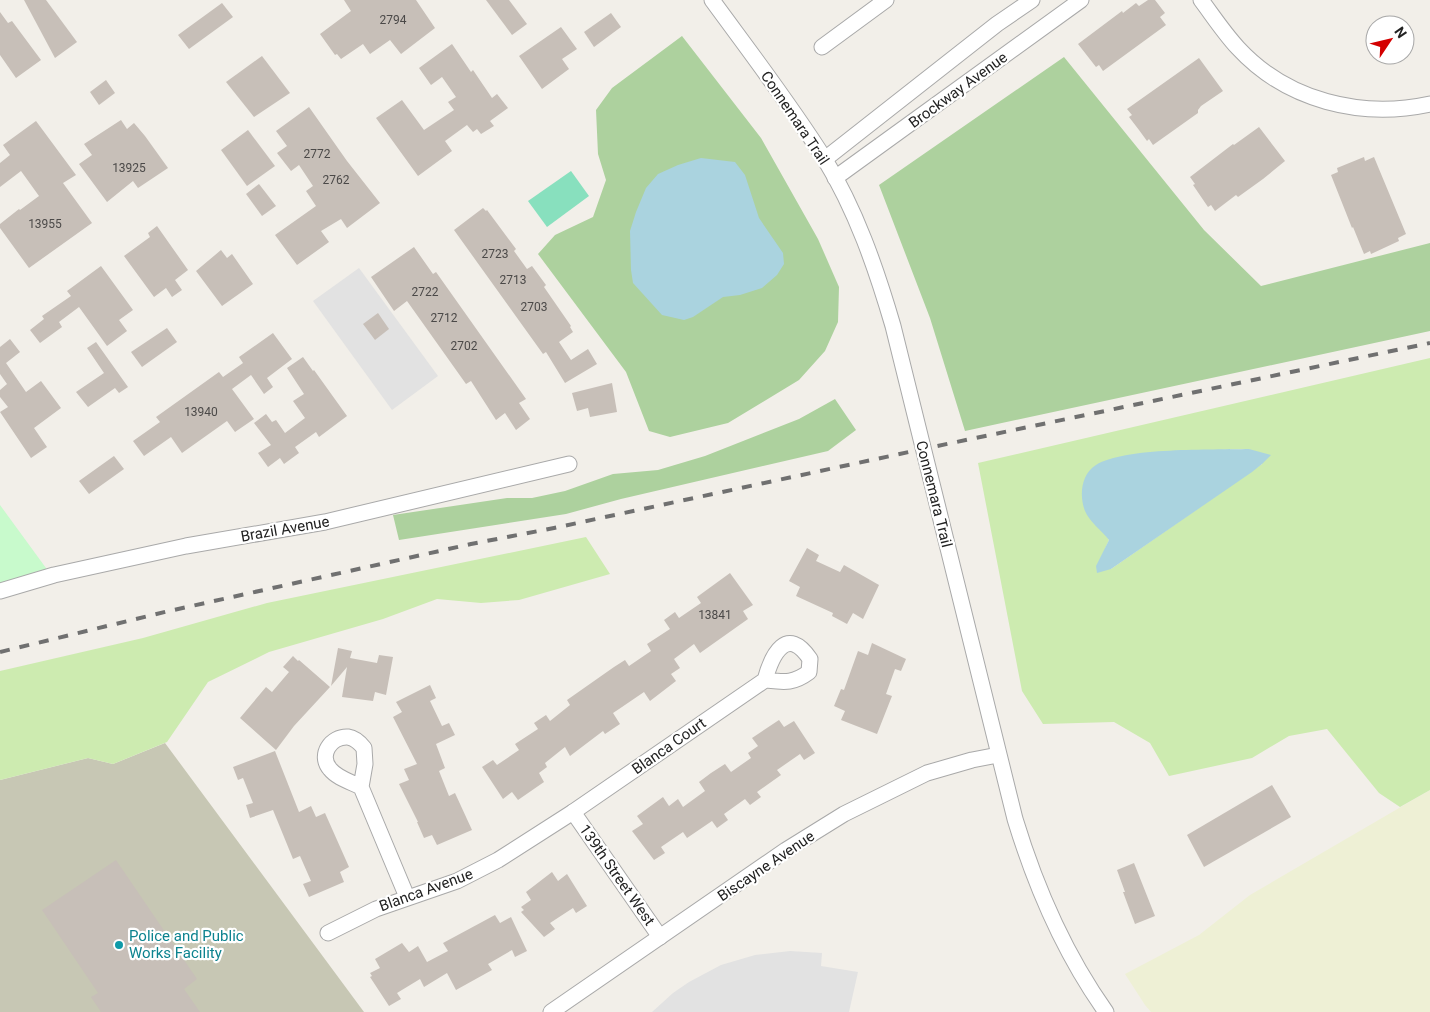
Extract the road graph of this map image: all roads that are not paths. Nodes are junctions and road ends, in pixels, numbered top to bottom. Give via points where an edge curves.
1 (712, 0) edge
2 (886, 0) edge
3 (1032, 0) edge
4 (1081, 0) edge
5 (1201, 0) edge
6 (822, 47) dead end
7 (1430, 104) edge
8 (825, 159) junction
9 (835, 178) junction
10 (569, 464) dead end
11 (0, 591) edge
12 (766, 680) dead end
13 (998, 755) junction
14 (361, 787) dead end
15 (573, 812) junction
16 (407, 897) junction
17 (328, 933) dead end
18 (660, 937) junction
19 (551, 1012) edge
20 (1106, 1012) edge

1 - 8 street, Connemara Trail
2 - 6 street
3 - 8 street, Brockway Avenue
4 - 9 street, Brockway Avenue
5 - 7 street via 1226,35 1252,62 1299,92 1345,107 1392,110
8 - 9 street, Connemara Trail
9 - 13 street, Connemara Trail via 878,276 893,326
10 - 11 street, Brazil Avenue via 325,522 186,546 54,575
12 - 15 street, Blanca Court
13 - 18 street, Biscayne Avenue via 927,773 844,814
13 - 20 street, Connemara Trail via 1015,819 1042,897 1074,962
14 - 16 street
15 - 16 street, Blanca Avenue via 480,870
15 - 18 street, 139th Street West
16 - 17 street, Blanca Avenue via 376,908
18 - 19 street, Biscayne Avenue

